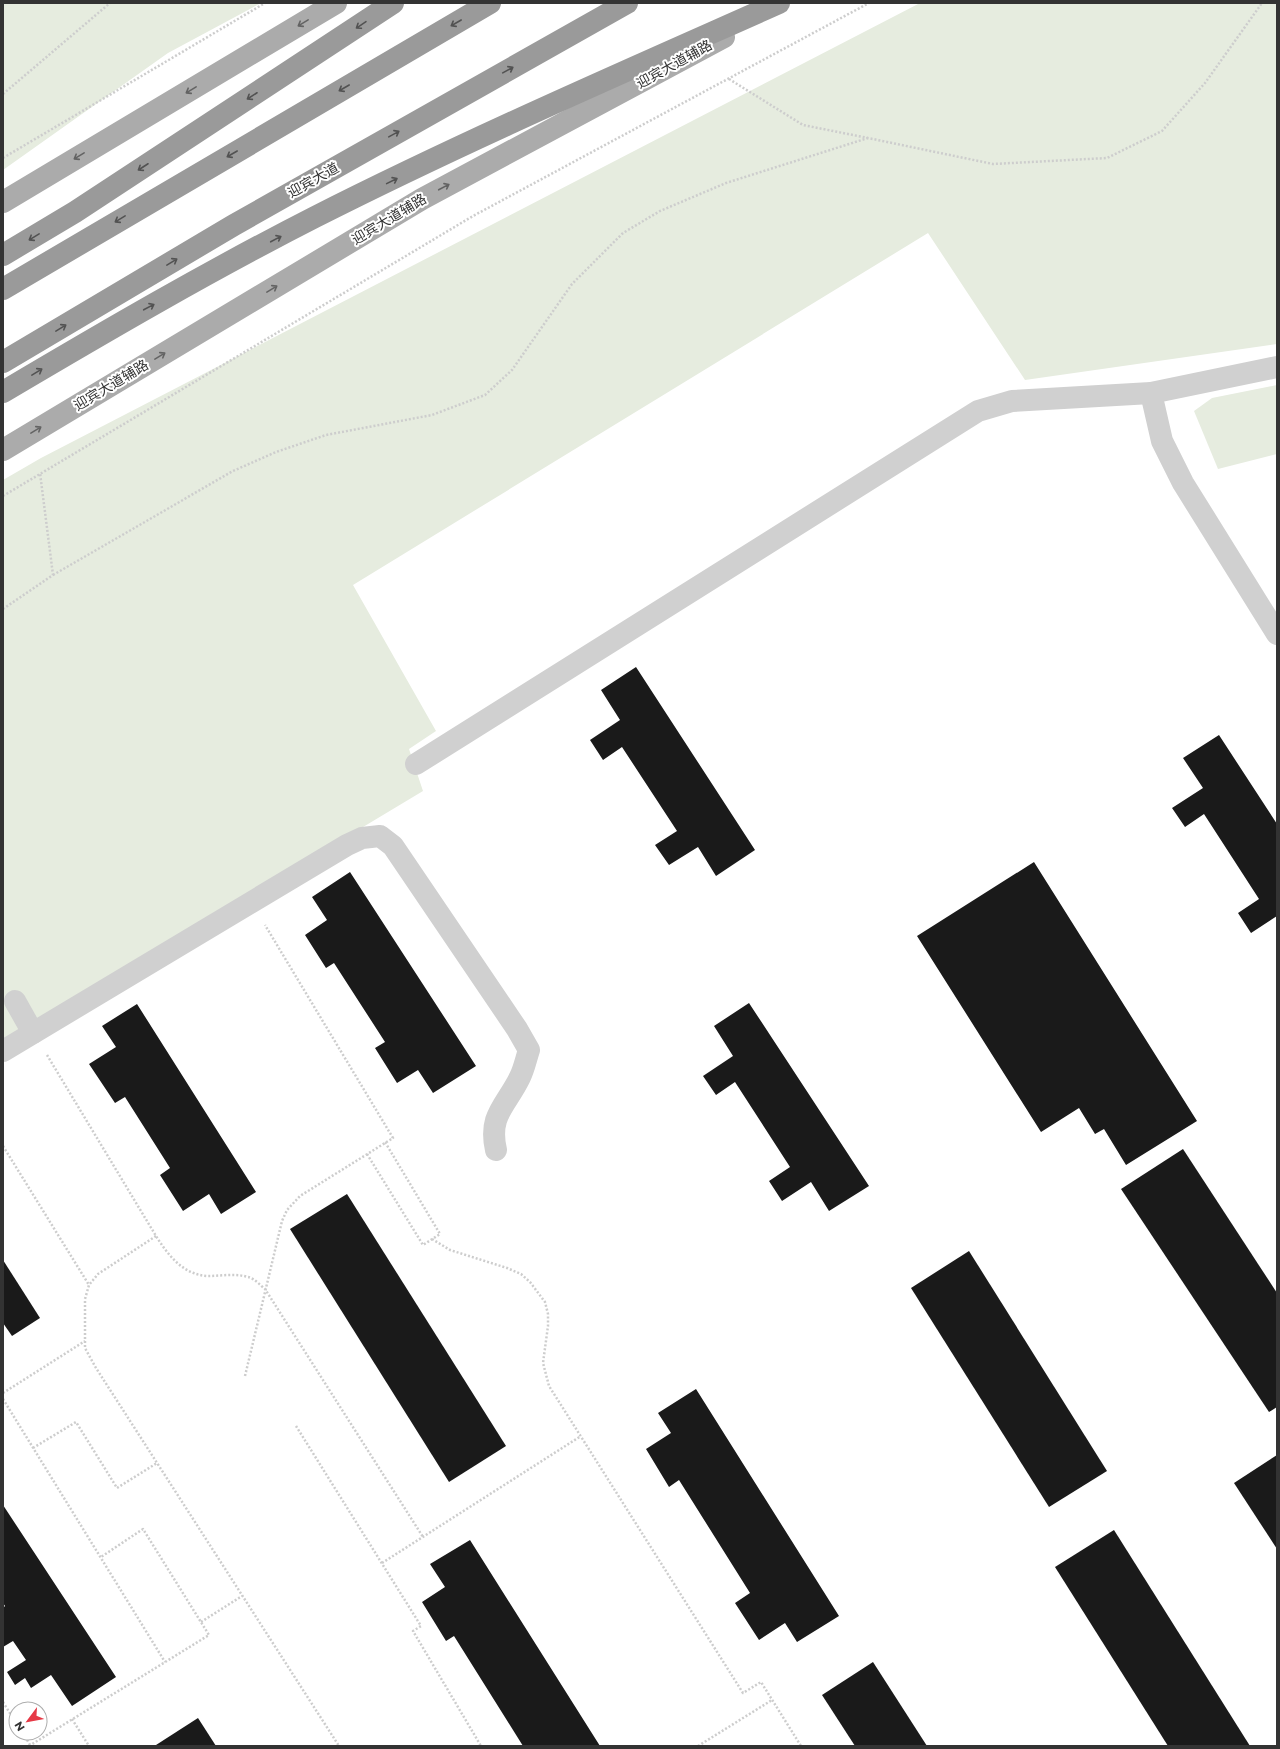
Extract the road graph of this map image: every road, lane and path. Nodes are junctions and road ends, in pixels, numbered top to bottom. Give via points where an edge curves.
1 (110, 3) edge
2 (265, 3) edge
3 (336, 3) edge
4 (393, 3) edge
5 (490, 3) edge
6 (627, 3) edge
7 (779, 3) edge
8 (784, 3) edge
9 (869, 3) edge
10 (1262, 3) edge
11 (729, 78) junction
12 (3, 94) edge
13 (868, 138) junction
14 (3, 158) edge
15 (3, 202) edge
16 (3, 255) edge
17 (3, 289) edge
18 (3, 362) edge
19 (1277, 367) edge
20 (3, 392) edge
21 (1151, 393) junction
22 (3, 450) edge
23 (40, 474) junction
24 (3, 496) edge
25 (54, 575) junction
26 (3, 609) edge
27 (1277, 634) edge
28 (416, 764) dead end
29 (251, 902) junction
30 (15, 1001) dead end
31 (33, 1033) junction
32 (3, 1051) edge
33 (385, 1142) junction
34 (3, 1146) edge
35 (496, 1150) dead end
36 (367, 1154) junction
37 (156, 1236) junction
38 (432, 1239) junction
39 (89, 1285) junction
40 (266, 1289) junction
41 (85, 1341) junction
42 (245, 1376) dead end
43 (3, 1393) edge
44 (3, 1399) edge
45 (296, 1426) dead end
46 (581, 1436) junction
47 (33, 1448) junction
48 (157, 1463) junction
49 (423, 1537) junction
50 (100, 1557) junction
51 (382, 1563) junction
52 (242, 1596) junction
53 (201, 1622) junction
54 (165, 1662) junction
55 (772, 1700) junction
56 (72, 1719) junction
57 (704, 1742) junction
58 (30, 1746) edge
59 (89, 1746) edge
60 (339, 1746) edge
61 (481, 1746) edge
62 (698, 1746) edge
63 (706, 1746) edge
64 (802, 1746) edge

1 - 12 path
2 - 14 path
3 -> 15 main road
4 -> 16 highway via 75,212
5 -> 17 highway
18 -> 6 highway, 迎宾大道 via 234,225
20 -> 7 highway via 111,328 315,218 536,111
22 -> 8 main road, 迎宾大道辅路 via 422,199
9 - 11 path
10 - 13 path via 1205,83 1162,131 1106,158 993,164
11 - 13 path via 803,125
11 - 23 path via 473,216
13 - 25 path via 726,183 660,211 623,233 572,284 512,370 485,395 432,415 326,435 276,452 233,471
19 - 21 street
21 - 27 street via 1162,441 1183,483
21 - 28 street via 1012,401 978,411
23 - 24 path
23 - 25 path
25 - 26 path
29 - 31 street
29 - 33 path via 393,1138
29 - 35 street via 362,838 380,836 393,846 529,1050 521,1076 495,1118 493,1137
30 - 31 street
31 - 32 street
31 - 37 path
33 - 36 path
33 - 38 path via 440,1234
34 - 39 path
36 - 38 path via 423,1245
36 - 40 path via 300,1196 287,1210 282,1221
37 - 39 path via 98,1274
37 - 40 path via 174,1261 184,1269 207,1276 249,1277
38 - 46 path via 450,1250 521,1274 530,1282 545,1302 548,1314 543,1363 548,1386
39 - 41 path via 85,1300
40 - 42 path
40 - 49 path
41 - 43 path
41 - 48 path via 85,1348 96,1368
44 - 47 path
45 - 51 path
46 - 49 path
46 - 55 path via 743,1693 761,1682
47 - 48 path via 76,1422 117,1488
47 - 50 path
48 - 52 path
49 - 51 path
50 - 53 path via 143,1529
50 - 54 path
51 - 61 path via 421,1626 413,1631
52 - 53 path
52 - 60 path
53 - 54 path via 209,1635
54 - 56 path
55 - 57 path
55 - 64 path
56 - 58 path
56 - 59 path
57 - 62 path
57 - 63 path

